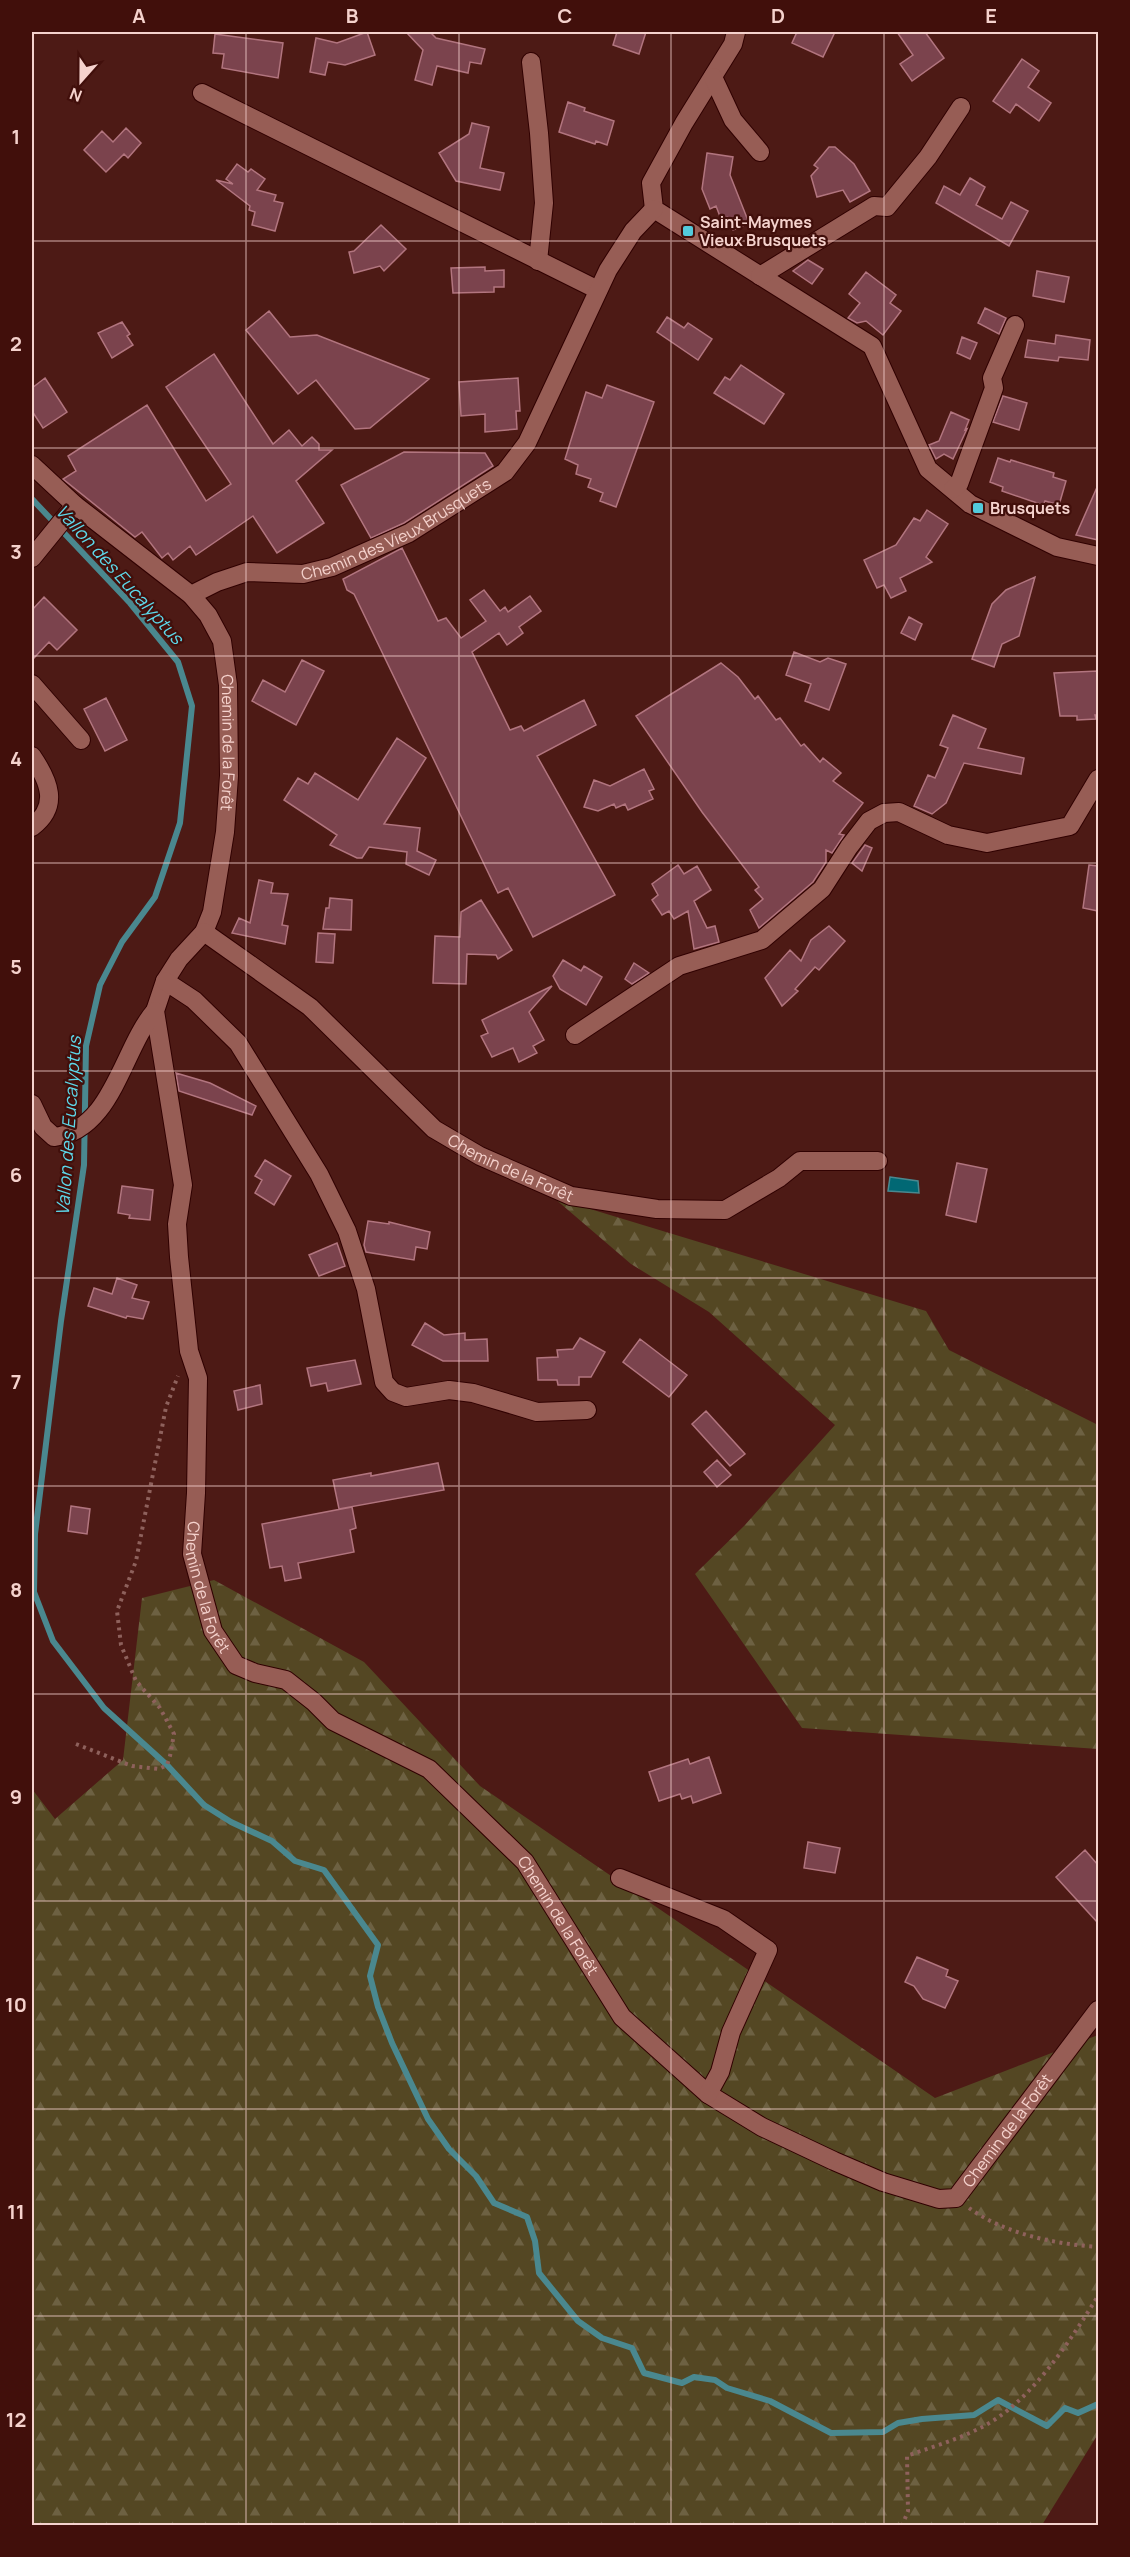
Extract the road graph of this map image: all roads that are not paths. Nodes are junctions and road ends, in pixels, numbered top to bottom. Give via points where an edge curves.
1 (736, 32) edge
2 (531, 62) dead end
3 (713, 77) junction
4 (202, 93) dead end
5 (961, 107) dead end
6 (759, 152) dead end
7 (654, 209) junction
8 (538, 261) junction
9 (760, 276) junction
10 (598, 290) junction
11 (1015, 325) dead end
12 (32, 465) edge
13 (953, 489) junction
14 (75, 505) junction
15 (1098, 556) edge
16 (32, 558) edge
17 (191, 595) junction
18 (32, 684) edge
19 (81, 740) dead end
20 (32, 756) edge
21 (1098, 779) edge
22 (32, 828) edge
23 (204, 932) junction
24 (165, 981) junction
25 (155, 1011) junction
26 (575, 1035) dead end
27 (32, 1104) edge
28 (878, 1161) dead end
29 (587, 1410) dead end
30 (620, 1878) dead end
31 (1098, 2010) edge
32 (708, 2094) junction

1 - 3 street
2 - 8 street via 544,203
3 - 6 street via 733,120
3 - 7 street via 651,183
4 - 8 street
5 - 9 street via 928,157 887,207 874,206
7 - 9 street
7 - 10 street, Chemin des Vieux Brusquets via 633,231
8 - 10 street
9 - 13 street via 872,346 928,469
10 - 17 street, Chemin des Vieux Brusquets via 527,443 505,472 409,533 332,567 303,574 247,572
11 - 13 street via 992,378 994,388 959,484
12 - 14 street
13 - 15 street via 970,504 1057,547
14 - 16 street
14 - 17 street
17 - 23 street, Chemin de la Forêt via 222,641 228,685 225,832 212,912
18 - 19 street
20 - 22 street via 46,777 49,801 42,819
21 - 26 street via 1070,826 987,843 948,835 899,812 884,813 869,821 822,890 762,940 679,966
23 - 24 street, Chemin de la Forêt via 179,958
23 - 28 street, Chemin de la Forêt via 310,1007 435,1129 480,1156 571,1196 657,1209 725,1210 800,1161
24 - 25 street, Chemin de la Forêt
24 - 29 street via 194,1000 238,1043 319,1174 347,1231 366,1289 384,1382 393,1392 406,1397 449,1390 537,1412
25 - 27 street via 93,1117 70,1135 54,1137 43,1127
25 - 32 street, Chemin de la Forêt via 183,1185 177,1224 189,1351 198,1378 192,1554 213,1631 236,1665 286,1680 333,1721 429,1769 525,1862 622,2017
30 - 32 street via 723,1919 768,1950
31 - 32 street, Chemin de la Forêt via 956,2198 939,2199 883,2182 762,2127

